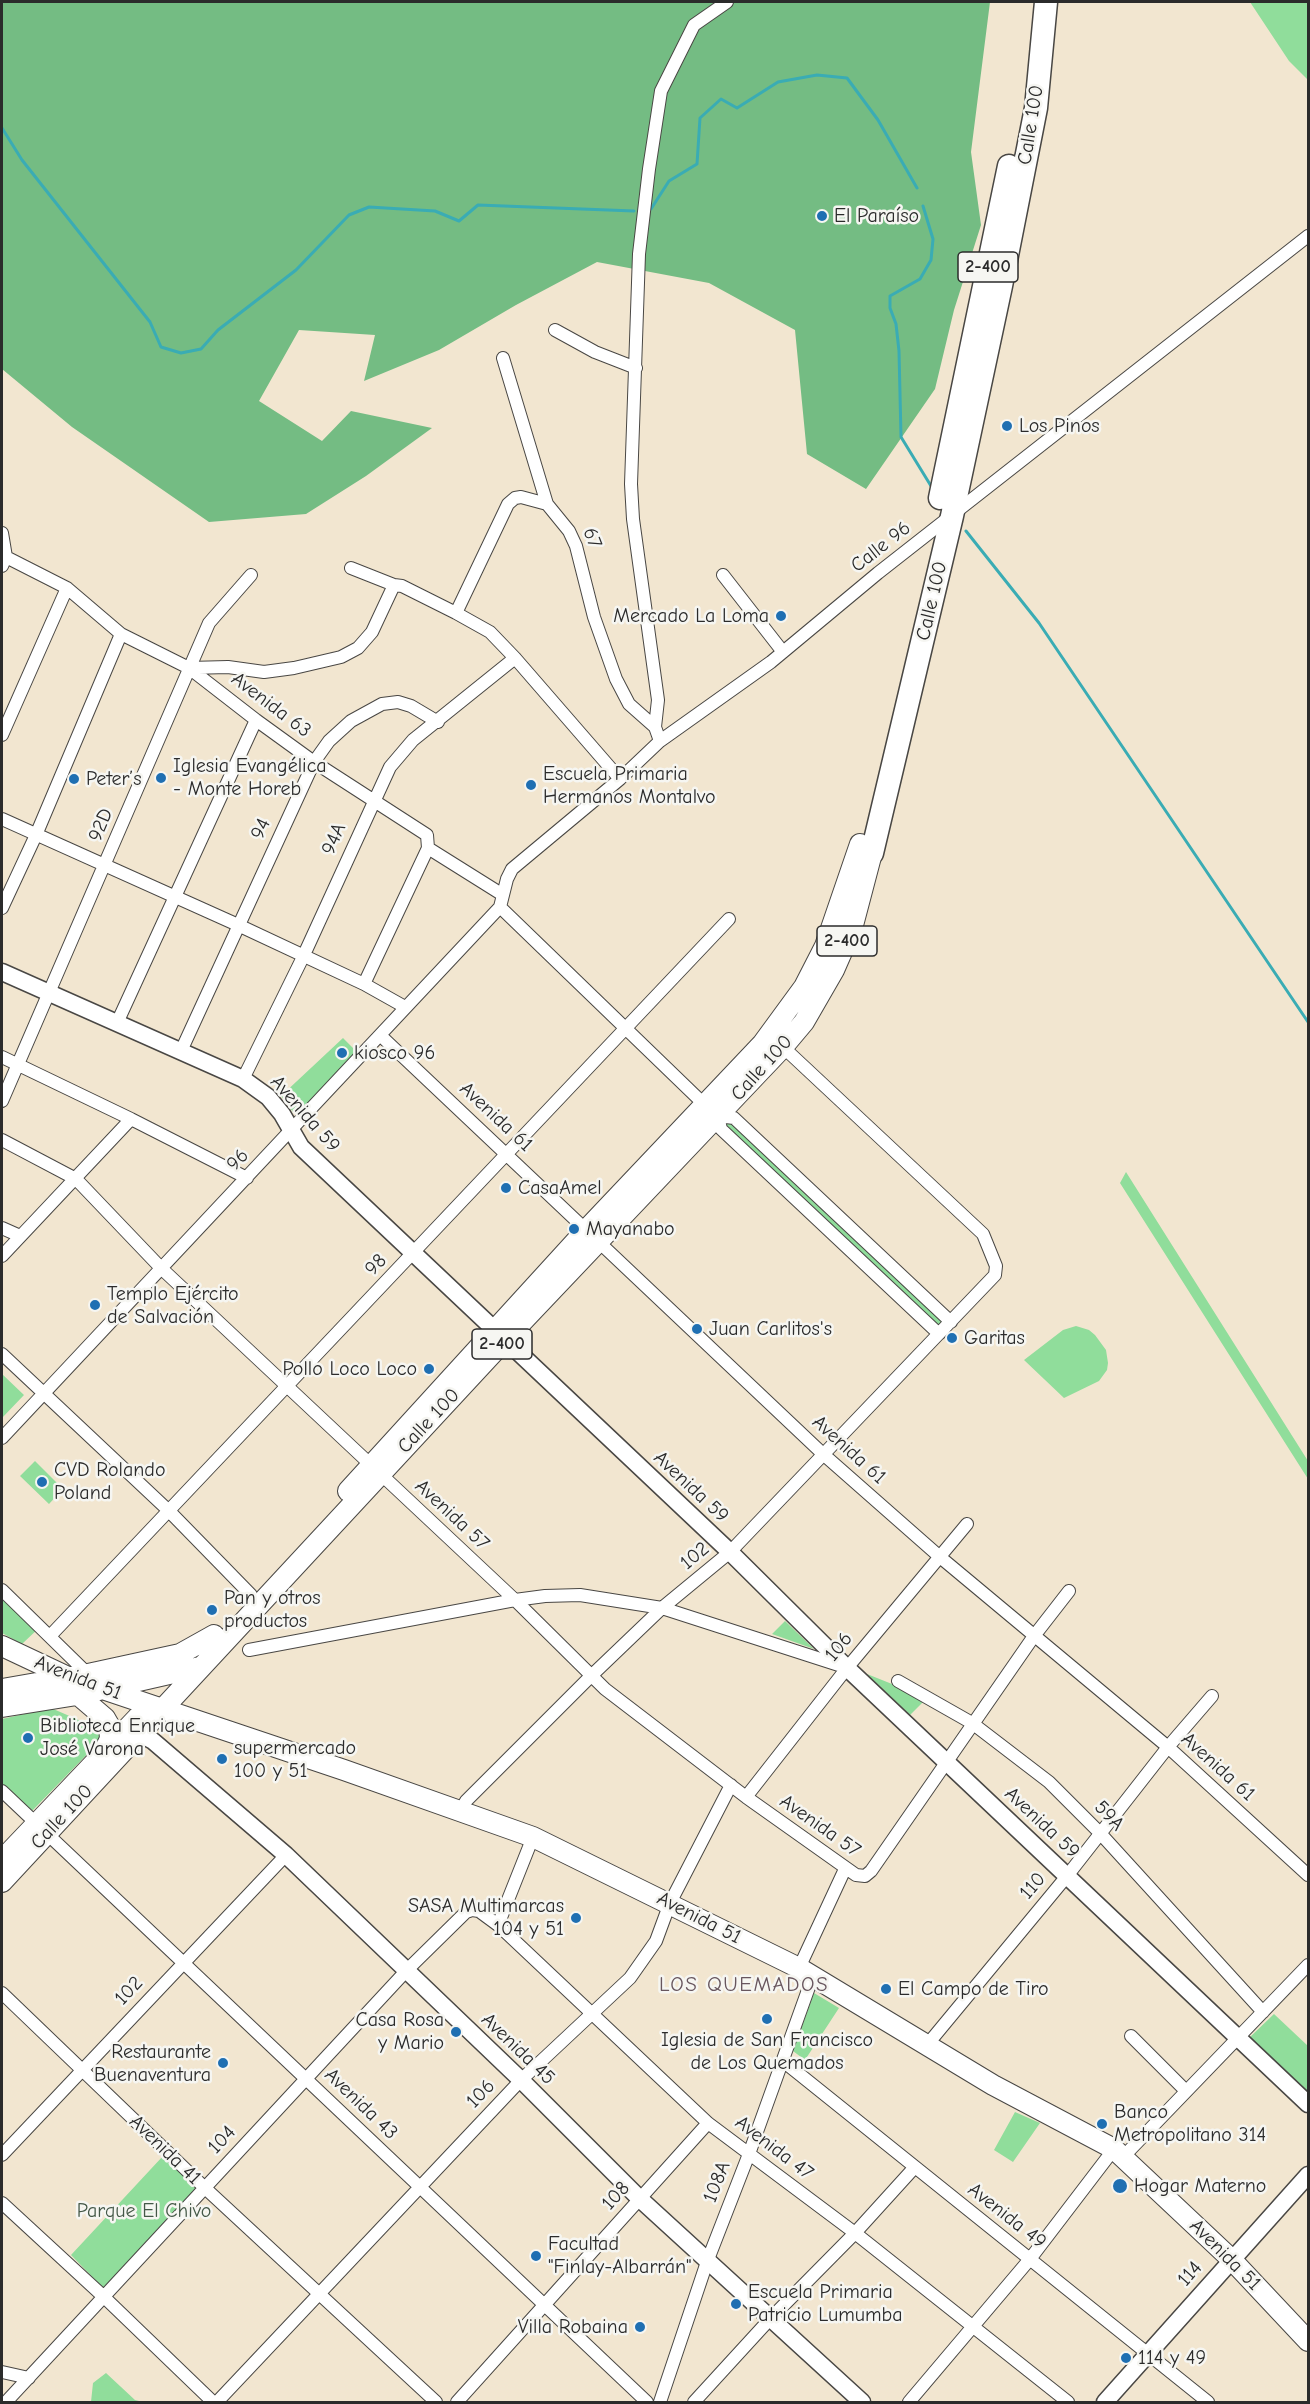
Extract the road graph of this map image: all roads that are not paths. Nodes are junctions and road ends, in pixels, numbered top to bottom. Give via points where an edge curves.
1 (727, 2) edge
2 (1031, 2) edge
3 (1046, 2) edge
4 (1308, 236) edge
5 (555, 330) dead end
6 (503, 357) dead end
7 (636, 368) junction
8 (547, 504) junction
9 (952, 516) junction
10 (933, 532) junction
11 (2, 533) edge
12 (4, 561) edge
13 (351, 568) dead end
14 (251, 575) dead end
15 (723, 575) dead end
16 (394, 585) junction
17 (67, 588) junction
18 (456, 613) junction
19 (121, 634) junction
20 (783, 652) junction
21 (515, 658) junction
22 (189, 668) junction
23 (256, 720) junction
24 (438, 722) junction
25 (655, 727) junction
26 (2, 735) edge
27 (660, 741) junction
28 (314, 762) junction
29 (620, 779) junction
30 (373, 800) junction
31 (2, 819) edge
32 (36, 835) junction
33 (428, 848) junction
34 (866, 849) junction
35 (105, 866) junction
36 (176, 897) junction
37 (501, 901) junction
38 (2, 908) edge
39 (729, 920) dead end
40 (238, 925) junction
41 (303, 957) junction
42 (2, 972) edge
43 (364, 984) junction
44 (48, 993) junction
45 (405, 1007) junction
46 (117, 1023) junction
47 (627, 1030) junction
48 (381, 1036) junction
49 (783, 1047) junction
50 (181, 1051) junction
51 (2, 1057) edge
52 (17, 1064) junction
53 (243, 1079) junction
54 (2, 1101) edge
55 (711, 1110) junction
56 (131, 1119) junction
57 (291, 1132) junction
58 (2, 1140) edge
59 (507, 1154) junction
60 (247, 1178) junction
61 (76, 1179) junction
62 (2, 1228) edge
63 (20, 1236) junction
64 (593, 1236) junction
65 (414, 1254) junction
66 (2, 1256) edge
67 (161, 1268) junction
68 (951, 1322) junction
69 (939, 1334) junction
70 (500, 1335) junction
71 (2, 1354) edge
72 (288, 1386) junction
73 (43, 1394) junction
74 (2, 1438) edge
75 (824, 1454) junction
76 (375, 1470) junction
77 (168, 1511) junction
78 (967, 1524) dead end
79 (730, 1552) junction
80 (940, 1557) junction
81 (2, 1590) edge
82 (1069, 1591) dead end
83 (251, 1594) junction
84 (515, 1600) junction
85 (662, 1608) junction
86 (214, 1635) junction
87 (50, 1636) junction
88 (1034, 1636) junction
89 (2, 1646) edge
90 (249, 1650) dead end
91 (23, 1657) junction
92 (200, 1667) junction
93 (847, 1668) junction
94 (178, 1673) junction
95 (591, 1676) junction
96 (73, 1681) junction
97 (898, 1681) dead end
98 (103, 1687) junction
99 (5, 1688) edge
100 (1212, 1696) dead end
101 (39, 1701) junction
102 (2, 1707) edge
103 (156, 1707) junction
104 (102, 1716) junction
105 (197, 1720) junction
106 (972, 1723) junction
107 (134, 1731) junction
108 (1168, 1747) junction
109 (104, 1753) junction
110 (946, 1762) junction
111 (731, 1785) junction
112 (2, 1791) edge
113 (746, 1797) junction
114 (460, 1811) junction
115 (42, 1829) junction
116 (1099, 1832) junction
117 (533, 1837) junction
118 (286, 1855) junction
119 (2, 1860) edge
120 (845, 1869) junction
121 (1308, 1875) edge
122 (1067, 1876) junction
123 (2, 1882) edge
124 (670, 1903) junction
125 (472, 1910) joint
126 (498, 1925) junction
127 (183, 1961) junction
128 (1308, 1965) edge
129 (407, 1970) junction
130 (806, 1972) junction
131 (2, 1993) edge
132 (1263, 2012) junction
133 (594, 2014) junction
134 (1131, 2036) dead end
135 (1238, 2038) junction
136 (927, 2045) junction
137 (783, 2061) junction
138 (81, 2070) junction
139 (306, 2078) junction
140 (521, 2080) junction
141 (1186, 2091) junction
142 (1308, 2104) edge
143 (708, 2123) junction
144 (1119, 2152) junction
145 (749, 2154) junction
146 (2, 2155) edge
147 (914, 2168) junction
148 (1308, 2175) edge
149 (419, 2186) junction
150 (205, 2188) junction
151 (640, 2199) junction
152 (2, 2203) edge
153 (855, 2234) junction
154 (1030, 2259) junction
155 (1231, 2259) junction
156 (707, 2262) junction
157 (320, 2293) junction
158 (104, 2297) junction
159 (546, 2305) junction
160 (770, 2319) junction
161 (973, 2326) junction
162 (1308, 2341) edge
163 (1148, 2354) junction
164 (2, 2372) edge
165 (29, 2378) junction
166 (6, 2403) edge
167 (215, 2403) edge
168 (436, 2403) edge
169 (457, 2403) edge
170 (648, 2403) edge
171 (660, 2403) edge
172 (694, 2403) edge
173 (862, 2403) edge
174 (909, 2403) edge
175 (1068, 2403) edge
176 (1106, 2403) edge
177 (1208, 2403) edge

1 - 7 street via 693,26 661,91 639,255
2 - 10 highway, Calle 100 / 2-400 via 1021,108
3 - 9 highway, Calle 100 / 2-400 via 1036,108
4 - 9 street, Calle 96
5 - 7 street
6 - 8 street, 67
7 - 25 street via 632,507 658,700
8 - 18 street via 521,497 508,504
8 - 25 street, 67 via 576,546 594,617 616,679 629,704
9 - 10 street, Calle 96
9 - 34 highway, Calle 100 / 2-400
10 - 20 street, Calle 96
10 - 34 highway, Calle 100 / 2-400
11 - 12 street
12 - 17 street, Avenida 63
13 - 16 street
14 - 22 street, 92D via 208,623
15 - 20 street
16 - 18 street
16 - 22 street via 372,632 357,648 341,657 264,672 228,667
17 - 19 street, Avenida 63
17 - 26 street
18 - 21 street via 490,632
19 - 22 street, Avenida 63
19 - 32 street
20 - 27 street, Calle 96
21 - 24 street, 94A
21 - 29 street
22 - 23 street, Avenida 63
22 - 35 street, 92D
23 - 28 street, Avenida 63
23 - 36 street
24 - 28 street, 94 via 411,706 398,702 382,704 341,728
24 - 30 street, 94A via 400,753
25 - 27 street
27 - 29 street, Calle 96
28 - 30 street, Avenida 63
28 - 40 street, 94
29 - 37 street, Calle 96 via 512,869
30 - 33 street, Avenida 63 via 427,835
30 - 41 street, 94A
31 - 32 street
32 - 35 street
32 - 38 street
33 - 37 street, Avenida 63
33 - 43 street
34 - 49 main road, Calle 100 / 2-400 via 852,928 834,970 804,1022
34 - 55 main road, Calle 100 / 2-400 via 804,987
35 - 36 street
35 - 44 street, 92D
36 - 40 street
36 - 46 street
37 - 45 street, 96
37 - 47 street, Avenida 63
39 - 47 street, 98
40 - 41 street
40 - 50 street, 94
41 - 43 street
41 - 53 street, 94A
42 - 44 street, Avenida 59
43 - 45 street
44 - 46 street, Avenida 59
44 - 52 street, 92D
45 - 48 street, 96
46 - 50 street, Avenida 59
47 - 55 street, Avenida 63
47 - 59 street, 98
48 - 57 street, 96
48 - 59 street, Avenida 61
49 - 55 main road, Calle 100 / 2-400
49 - 68 street, 102 via 983,1234 995,1275
50 - 53 street, Avenida 59
51 - 52 street
52 - 54 street, 92D
52 - 56 street
53 - 57 street, Avenida 59 via 268,1097
55 - 64 main road, Calle 100 / 2-400
55 - 68 street, Avenida 63 via 734,1118
55 - 69 street, Avenida 63 via 721,1129
56 - 60 street
56 - 61 street
57 - 60 street, 96
57 - 65 street, Avenida 59 via 301,1147
58 - 61 street, Avenida 57
59 - 64 street, Avenida 61
59 - 65 street, 98
60 - 67 street, 96
61 - 63 street
61 - 67 street, Avenida 57
62 - 63 street
63 - 66 street
64 - 70 main road, Calle 100 / 2-400
64 - 75 street, Avenida 61
65 - 70 street, Avenida 59
65 - 72 street, 98
67 - 72 street, Avenida 57
67 - 73 street, 96
68 - 69 street, 102
69 - 75 street, 102
70 - 76 main road, Calle 100 / 2-400
70 - 79 street, Avenida 59
71 - 73 street
72 - 76 street, Avenida 57
72 - 77 street, 98
73 - 74 street, 96
73 - 77 street
75 - 79 street, 102
75 - 80 street, Avenida 61
76 - 83 main road, Calle 100 / 2-400
76 - 84 street, Avenida 57
76 - 92 main road, Calle 100 / 2-400
77 - 83 street
77 - 87 street, 98
78 - 80 street, 106
79 - 85 street, 102
79 - 93 street, Avenida 59
80 - 88 street, Avenida 61
80 - 93 street, 106
81 - 87 street
82 - 88 street
83 - 86 main road, Calle 100 / 2-400
84 - 85 street via 580,1595
84 - 90 street
84 - 95 street, Avenida 57
85 - 93 street
85 - 95 street, 102
86 - 94 main road, Calle 100 / 2-400
86 - 96 main road via 180,1654
87 - 96 street
88 - 106 street
88 - 108 street, Avenida 61
89 - 91 main road, Avenida 51
91 - 96 main road, Avenida 51
91 - 99 main road via 24,1676
92 - 94 main road
92 - 103 main road, Calle 100 / 2-400
92 - 105 main road via 183,1696 185,1706
93 - 110 street, Avenida 59
93 - 113 street, 106
94 - 98 main road
94 - 103 main road, Calle 100 / 2-400
95 - 111 street, Avenida 57
95 - 114 street, 102
96 - 98 main road, Avenida 51
96 - 99 main road
96 - 101 main road
96 - 104 main road
97 - 106 street, 59A
98 - 103 main road, Avenida 51
100 - 108 street, 110
101 - 102 main road
101 - 104 main road
103 - 105 main road, Avenida 51
103 - 107 main road, Calle 100
104 - 107 street, Avenida 45
104 - 109 main road via 110,1739
105 - 114 main road, Avenida 51
106 - 110 street
106 - 116 street, 59A via 1049,1782
107 - 109 main road, Calle 100
107 - 115 main road, Calle 100
107 - 118 street, Avenida 45 via 153,1741
108 - 116 street, 110
108 - 121 street, Avenida 61
109 - 115 main road, Calle 100
110 - 120 street, Avenida 57 via 871,1871 865,1876
110 - 122 street, Avenida 59
111 - 113 street, Avenida 57
111 - 124 street, 106
112 - 115 street, Avenida 43
113 - 120 street, Avenida 57
114 - 117 main road, Avenida 51
115 - 119 main road, Calle 100
115 - 123 main road, Calle 100
115 - 127 street, Avenida 43
116 - 122 street, 110
116 - 132 street, 59A
117 - 124 main road, Avenida 51
117 - 126 street
118 - 127 street, 102
118 - 129 street, Avenida 45
120 - 130 street, 108A
122 - 135 street, Avenida 59
122 - 136 street, 110
124 - 130 main road, Avenida 51
124 - 133 street, 106 via 656,1941 643,1962
125 - 126 street, Avenida 47
125 - 129 street, 104
126 - 133 street, Avenida 47
127 - 138 street, 102
127 - 139 street, Avenida 43
128 - 132 street
129 - 139 street, 104
129 - 140 street, Avenida 45
130 - 136 main road, Avenida 51
130 - 137 street, 108A
131 - 138 street, Avenida 41
132 - 135 street
133 - 140 street, 106
133 - 143 street, Avenida 47
134 - 141 street
135 - 141 street
135 - 142 street, Avenida 59
136 - 144 main road, Avenida 51
137 - 145 street, 108A
137 - 147 street, Avenida 49
138 - 146 street, 102
138 - 150 street, Avenida 41
139 - 149 street, Avenida 43
139 - 150 street, 104
140 - 149 street, 106
140 - 151 street, Avenida 45
141 - 144 street
143 - 145 street, Avenida 47
143 - 151 street, 108
144 - 154 street
144 - 155 main road, Avenida 51
145 - 153 street, Avenida 47
145 - 156 street, 108A
147 - 153 street
147 - 154 street, Avenida 49
148 - 155 street, 114
149 - 157 street, 106
149 - 159 street, Avenida 43
150 - 157 street, Avenida 41
150 - 158 street, 104
151 - 156 street, Avenida 45
151 - 159 street, 108
152 - 158 street
153 - 160 street
153 - 161 street, Avenida 47
154 - 161 street
154 - 163 street, Avenida 49
155 - 162 main road, Avenida 51
155 - 163 street, 114
156 - 160 street, Avenida 45
156 - 171 street, 108A
157 - 167 street, 106
157 - 168 street, Avenida 41
158 - 165 street, 104
158 - 167 street
159 - 169 street, 108
159 - 170 street, Avenida 43
160 - 172 street
160 - 173 street, Avenida 45
161 - 174 street
161 - 175 street, Avenida 47
163 - 176 street, 114
163 - 177 street, Avenida 49
164 - 165 street
165 - 166 street, 104

